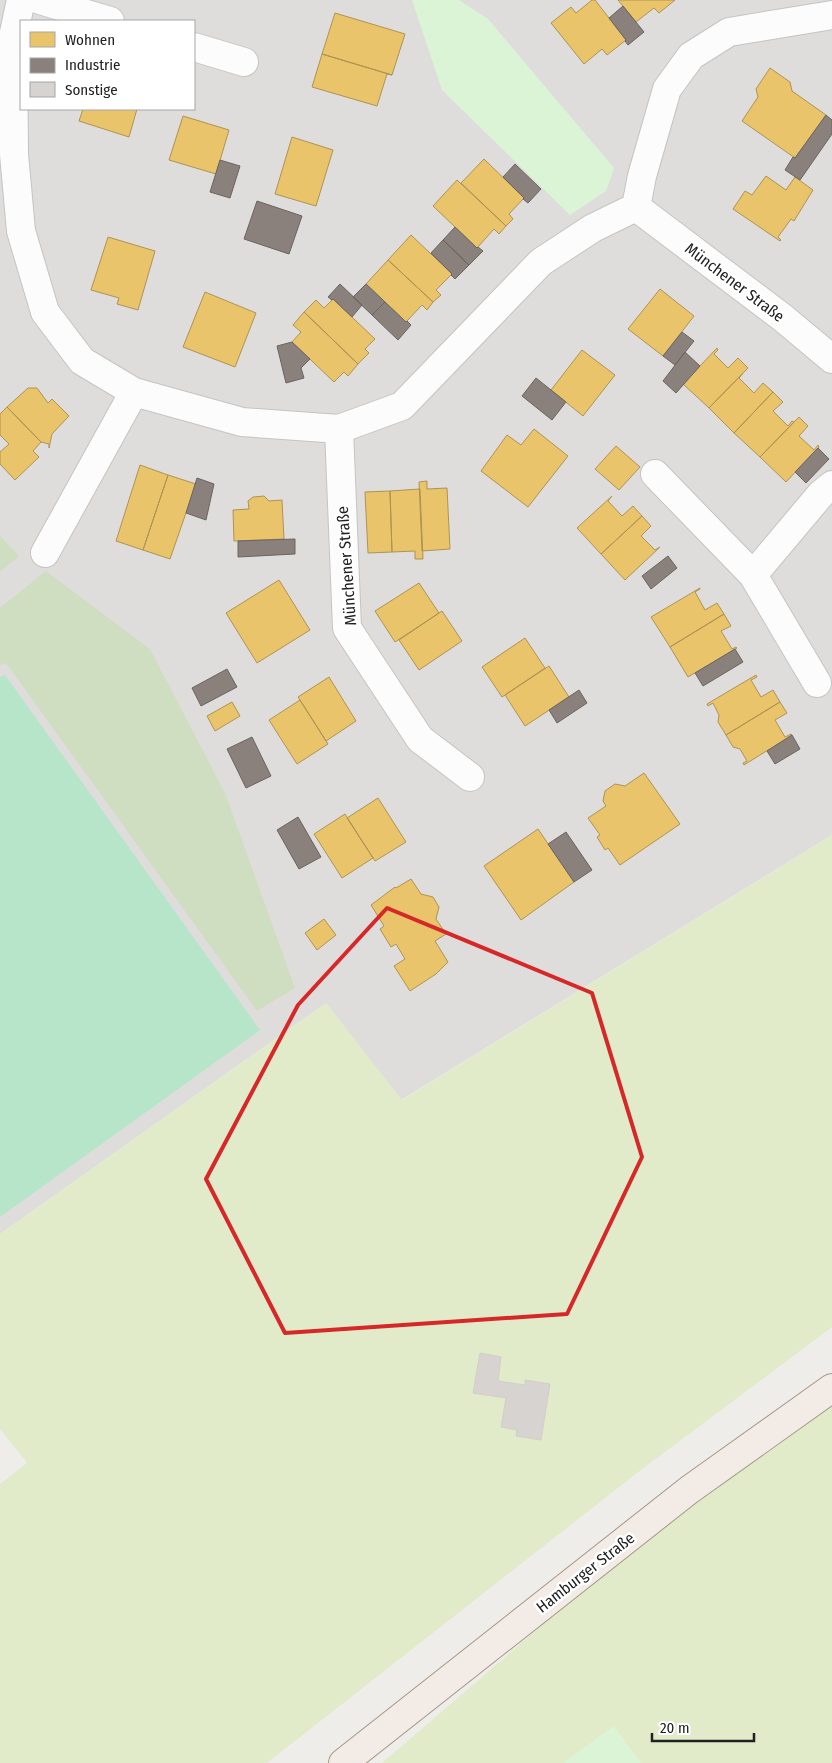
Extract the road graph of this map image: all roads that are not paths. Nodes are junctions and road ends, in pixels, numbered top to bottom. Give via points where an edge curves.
1 (21, 0) edge
2 (40, 0) edge
3 (832, 15) edge
4 (107, 20) edge
5 (195, 47) edge
6 (244, 62) dead end
7 (636, 207) junction
8 (832, 359) edge
9 (134, 392) junction
10 (339, 429) junction
11 (655, 474) dead end
12 (832, 485) edge
13 (45, 553) dead end
14 (753, 575) junction
15 (817, 684) dead end
16 (470, 777) dead end
17 (832, 1388) edge
18 (343, 1763) edge

1 - 9 street via 13,37 14,154 21,231 45,312 82,361
2 - 4 street
3 - 7 street via 729,32 691,56 667,89
5 - 6 street
7 - 8 street, Münchener Straße
7 - 10 street via 594,228 541,262 402,406
9 - 10 street via 242,422
9 - 13 street
10 - 16 street, Münchener Straße via 347,628 420,739
11 - 14 street
12 - 14 street
14 - 15 street
17 - 18 main road, Hamburger Straße via 689,1490

